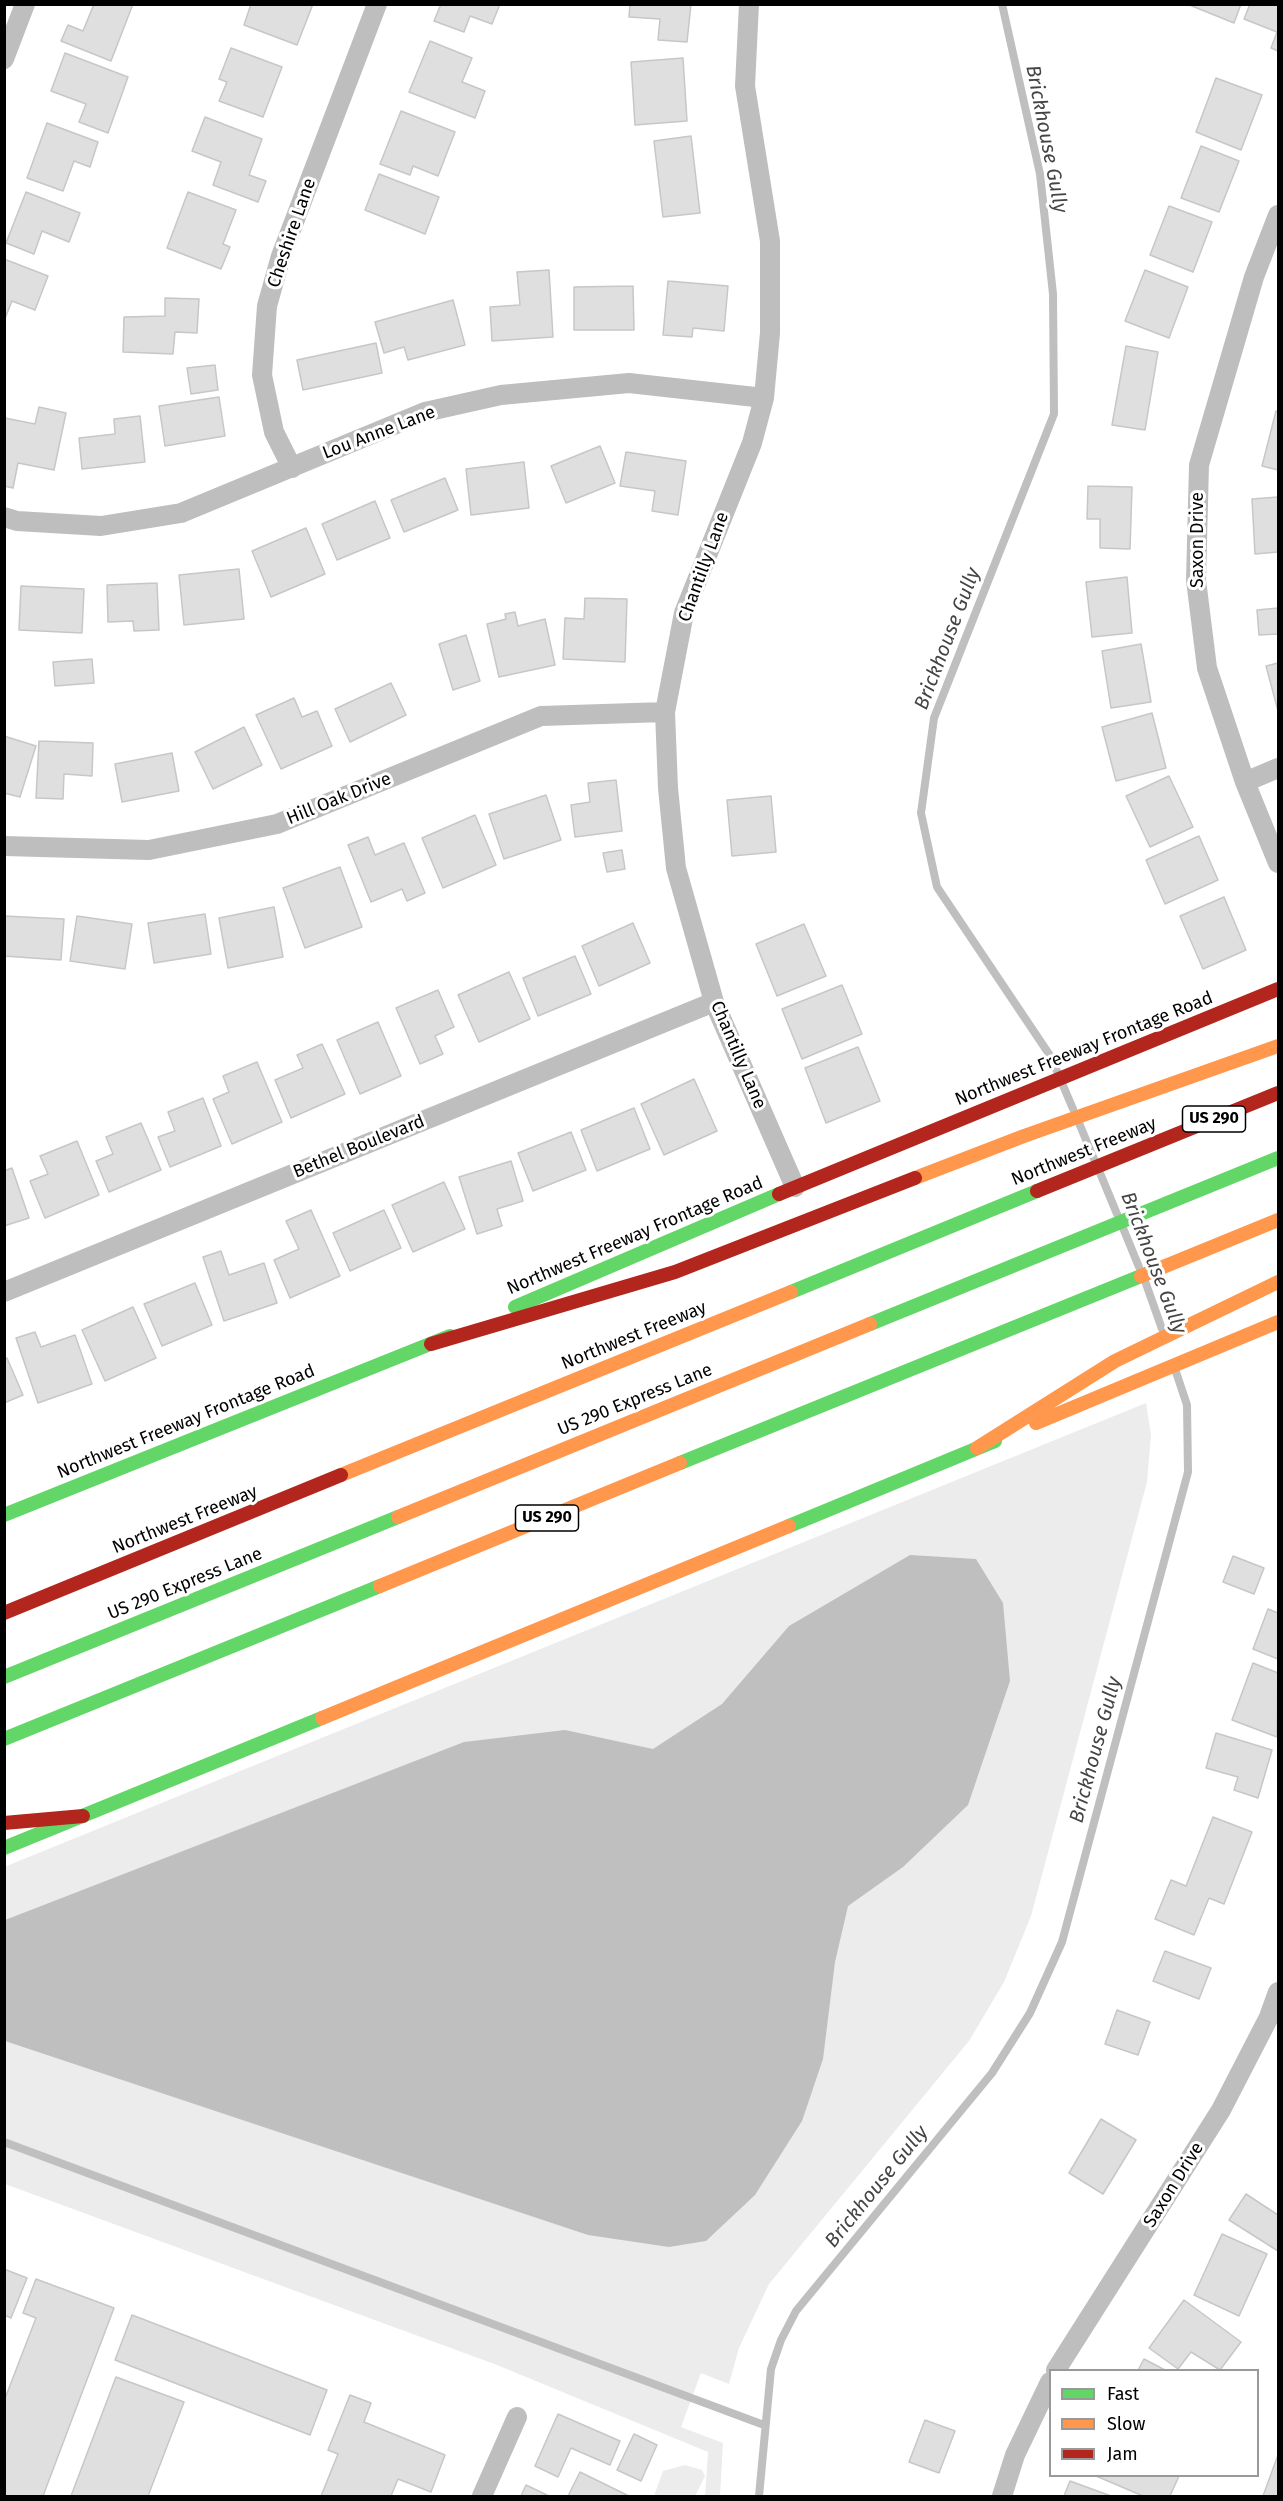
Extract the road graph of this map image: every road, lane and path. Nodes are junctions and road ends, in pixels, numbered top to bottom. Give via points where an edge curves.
1 (25, 4) edge
2 (377, 4) edge
3 (749, 4) edge
4 (4, 59) edge
5 (1278, 216) edge
6 (764, 398) junction
7 (292, 468) junction
8 (4, 517) edge
9 (664, 712) junction
10 (1278, 768) edge
11 (1245, 782) junction
12 (4, 846) edge
13 (1278, 863) edge
14 (1278, 989) edge
15 (714, 1002) junction
16 (1278, 1046) edge
17 (1278, 1093) edge
18 (1278, 1158) edge
19 (795, 1187) junction
20 (1278, 1220) edge
21 (1278, 1282) edge
22 (4, 1292) edge
23 (1278, 1322) edge
24 (431, 1344) junction
25 (977, 1448) junction
26 (4, 1515) edge
27 (4, 1613) edge
28 (4, 1677) edge
29 (4, 1739) edge
30 (83, 1816) junction
31 (4, 1823) edge
32 (4, 1848) edge
33 (1278, 1992) edge
34 (1274, 2019) edge
35 (1057, 2369) edge
36 (1049, 2384) edge
37 (517, 2417) dead end
38 (482, 2496) edge
39 (1002, 2496) edge

1 - 4 street
2 - 7 street, Cheshire Lane via 281,255 267,306 262,375 274,432
3 - 6 street, Chantilly Lane via 745,86 770,241 770,333
5 - 11 street, Saxon Drive via 1254,277 1199,465 1196,580 1207,668
6 - 7 street, Lou Anne Lane via 629,383 501,395 425,412
6 - 9 street, Chantilly Lane via 752,443 684,613
7 - 8 street, Lou Anne Lane via 182,513 101,526
9 - 12 street, Hill Oak Drive via 541,716 277,824 149,850
9 - 15 street, Chantilly Lane via 676,868
10 - 11 street
11 - 13 street, Saxon Drive
14 - 19 main road, Northwest Freeway Frontage Road
15 - 19 street, Chantilly Lane
15 - 22 street, Bethel Boulevard
16 - 24 main road via 1024,1136 675,1272
17 - 27 main road, Northwest Freeway / US 290
18 - 28 main road, US 290 Express Lane
19 - 24 main road, Northwest Freeway Frontage Road
20 - 29 main road, US 290
21 - 25 main road via 1115,1361
23 - 25 main road
24 - 26 main road, Northwest Freeway Frontage Road
25 - 30 main road
30 - 31 main road
30 - 32 main road
33 - 34 street, Saxon Drive
34 - 35 street, Saxon Drive
36 - 39 street via 1015,2455
37 - 38 street

